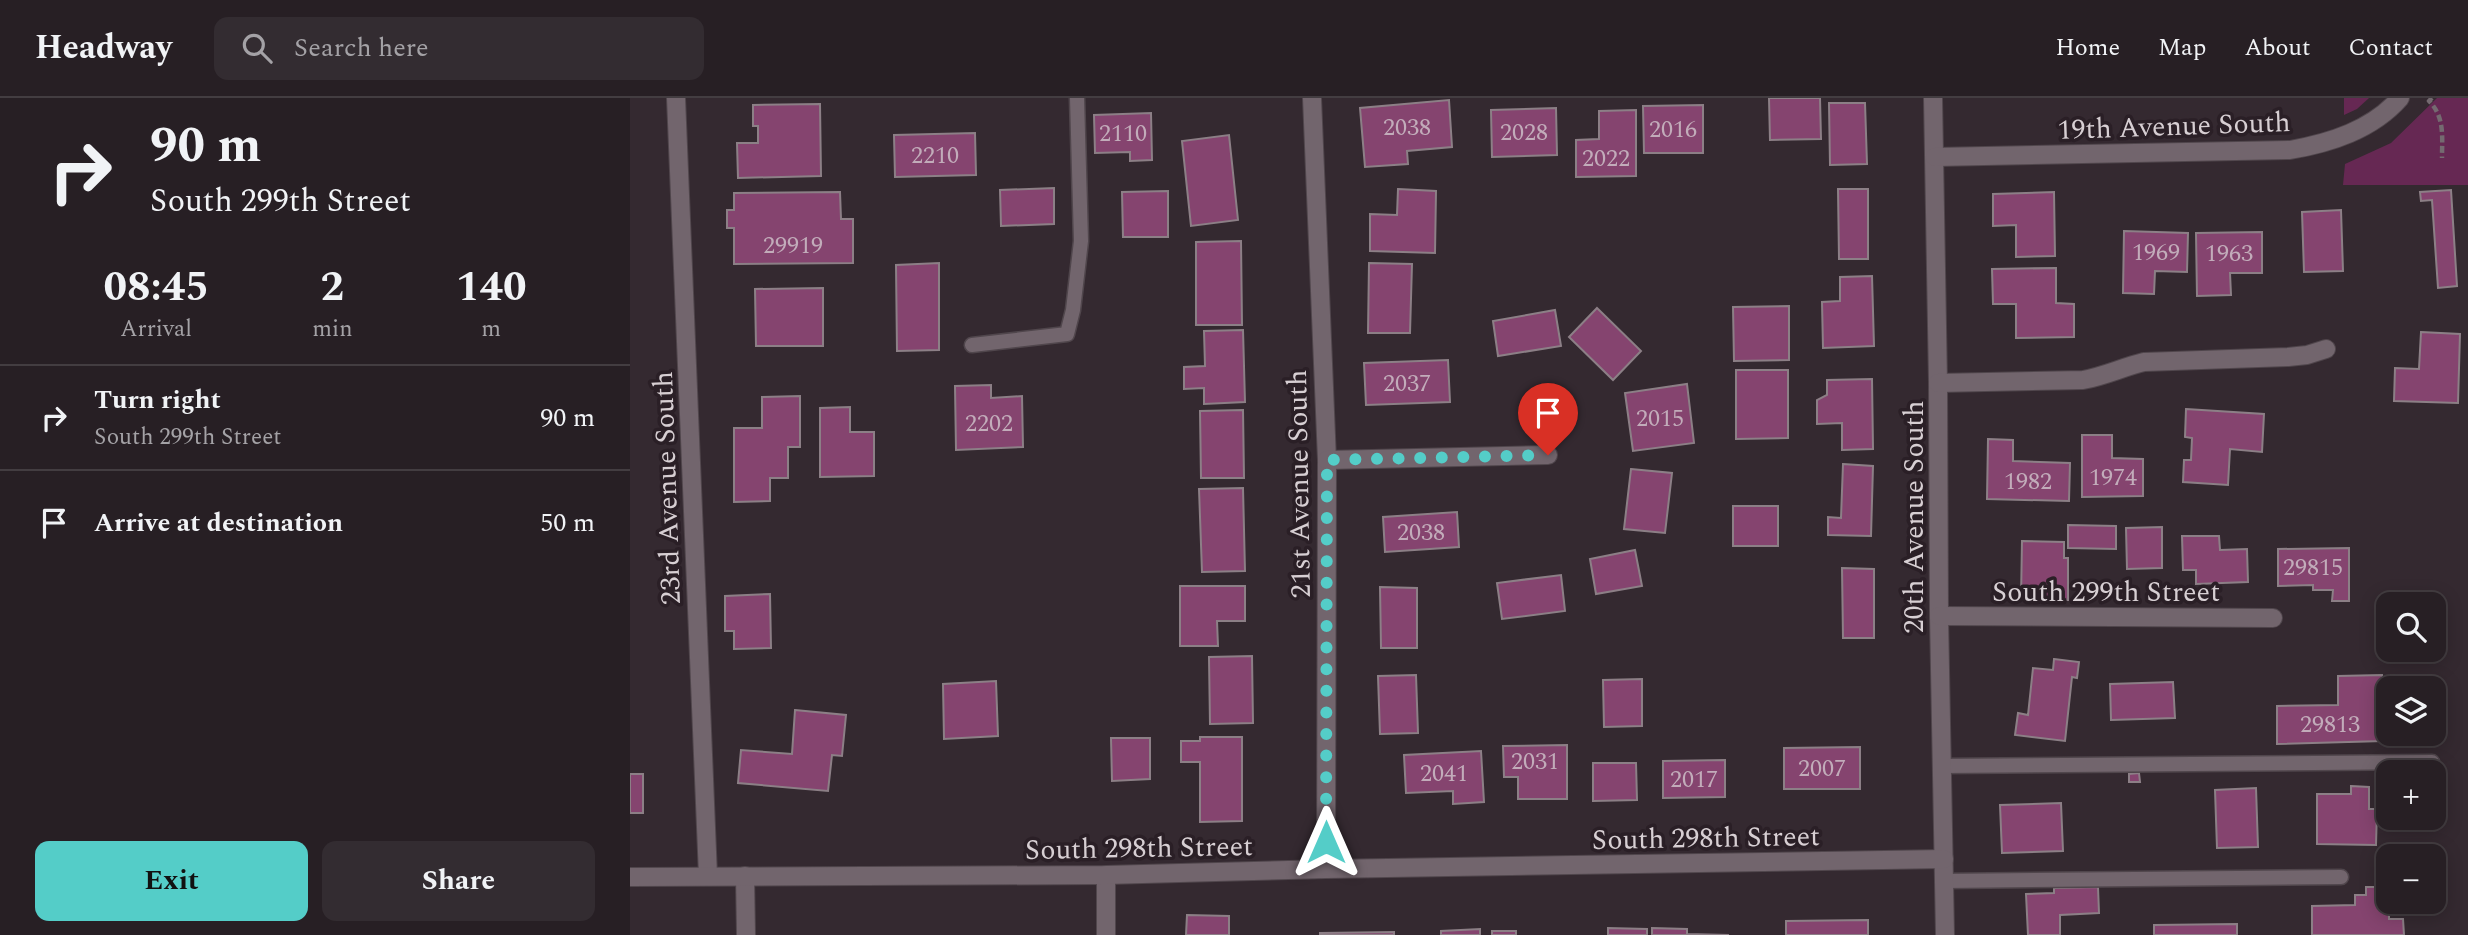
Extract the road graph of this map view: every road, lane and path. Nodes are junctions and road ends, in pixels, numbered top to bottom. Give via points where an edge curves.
1 (676, 98) edge
2 (1077, 98) edge
3 (1312, 98) edge
4 (1933, 98) edge
5 (2400, 98) edge
6 (2432, 98) edge
7 (1935, 157) junction
8 (2442, 158) dead end
9 (972, 345) dead end
10 (2326, 349) dead end
11 (1938, 383) junction
12 (1548, 455) dead end
13 (1327, 460) junction
14 (1939, 616) junction
15 (2273, 618) dead end
16 (2376, 762) edge
17 (1942, 766) junction
18 (1944, 859) junction
19 (1326, 869) junction
20 (1106, 875) junction
21 (708, 876) junction
22 (745, 876) junction
23 (630, 877) edge
24 (2341, 877) dead end
25 (1944, 881) junction
26 (746, 935) edge
27 (1106, 935) edge
28 (1945, 935) edge

1 - 21 street, 23rd Avenue South
2 - 9 lane via 1081,241 1067,334
3 - 13 street, 21st Avenue South
4 - 7 street, 20th Avenue South
5 - 7 street, 19th Avenue South via 2367,125 2321,144 2290,150
6 - 8 path via 2429,101 2442,125
7 - 11 street, 20th Avenue South
10 - 11 street via 2288,357 2144,362 2083,380
11 - 14 street, 20th Avenue South
12 - 13 street
13 - 19 street, 21st Avenue South
14 - 15 street, South 299th Street
14 - 17 street, 20th Avenue South
16 - 17 lane
17 - 18 street, 20th Avenue South
18 - 19 street, South 298th Street
18 - 25 street, 20th Avenue South
19 - 20 street, South 298th Street
20 - 22 street, South 298th Street
20 - 27 street
21 - 22 street, South 298th Street
21 - 23 street, South 298th Street
22 - 26 street
24 - 25 lane
25 - 28 street, 20th Avenue South

